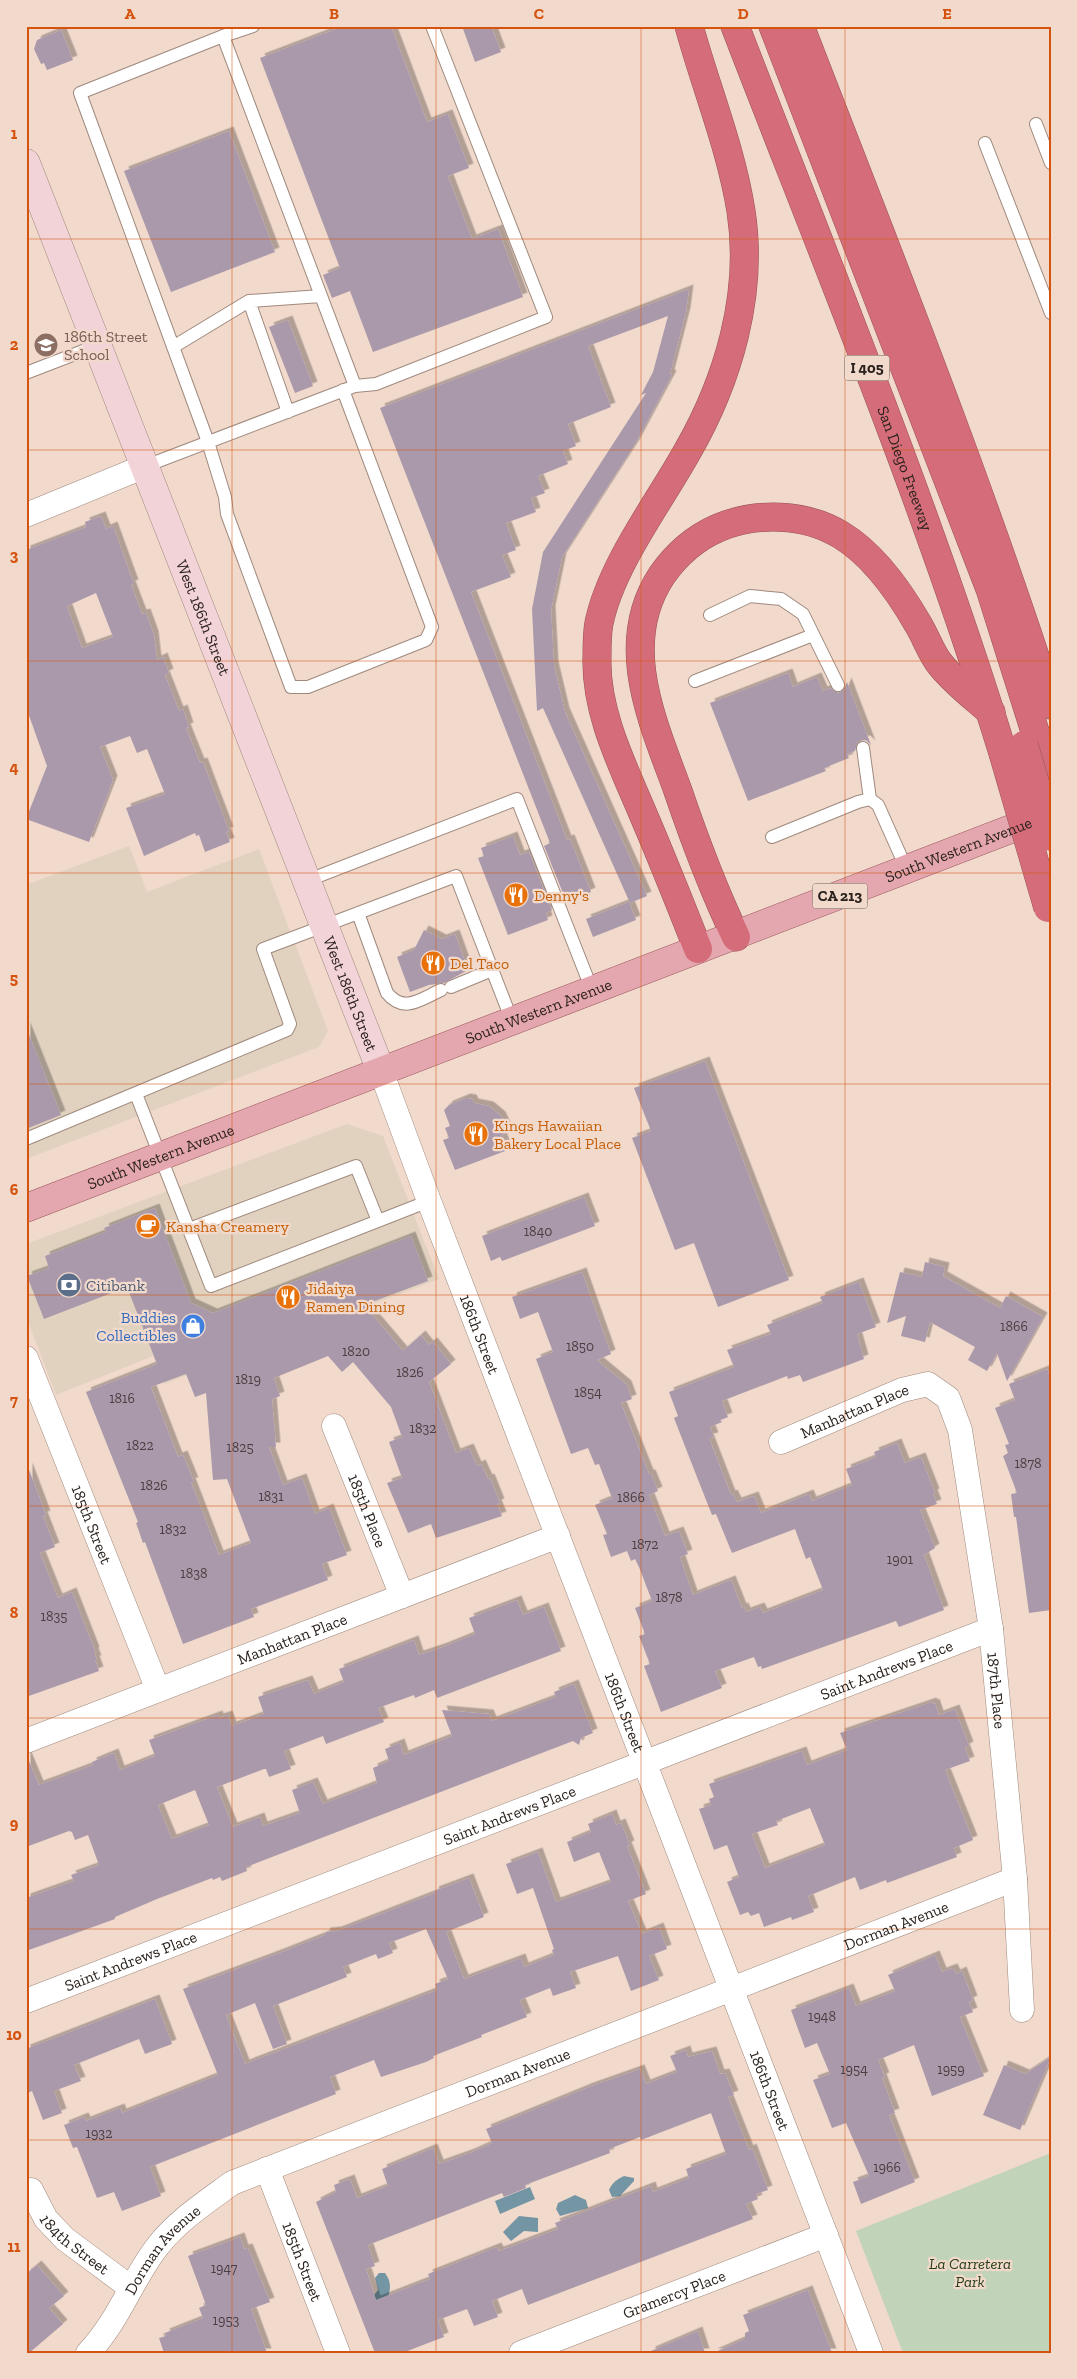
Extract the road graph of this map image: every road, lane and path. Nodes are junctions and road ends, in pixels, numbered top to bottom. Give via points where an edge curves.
1 (253, 26) edge
2 (432, 26) edge
3 (690, 26) edge
4 (735, 26) edge
5 (759, 26) edge
6 (773, 26) edge
7 (800, 26) edge
8 (224, 36) junction
9 (1036, 124) dead end
10 (985, 143) dead end
11 (26, 163) edge
12 (1051, 163) edge
13 (321, 296) junction
14 (249, 301) junction
15 (1051, 313) edge
16 (96, 346) junction
17 (173, 347) junction
18 (26, 373) edge
19 (355, 386) junction
20 (343, 390) junction
21 (288, 412) junction
22 (208, 442) junction
23 (144, 467) junction
24 (26, 515) edge
25 (710, 615) dead end
26 (813, 635) junction
27 (695, 681) dead end
28 (838, 685) dead end
29 (1051, 704) edge
30 (991, 712) junction
31 (1022, 746) junction
32 (863, 748) dead end
33 (1051, 782) edge
34 (870, 799) junction
35 (1051, 814) edge
36 (772, 837) dead end
37 (1051, 837) edge
38 (907, 870) junction
39 (306, 881) junction
40 (358, 913) junction
41 (1049, 913) edge
42 (324, 926) junction
43 (736, 937) junction
44 (698, 949) junction
45 (492, 970) junction
46 (592, 990) junction
47 (512, 1021) junction
48 (381, 1071) junction
49 (136, 1094) junction
50 (26, 1139) edge
51 (160, 1157) junction
52 (429, 1201) junction
53 (26, 1208) edge
54 (378, 1221) junction
55 (189, 1229) junction
56 (26, 1358) edge
57 (928, 1384) joint
58 (334, 1426) dead end
59 (781, 1442) dead end
60 (558, 1536) junction
61 (402, 1596) junction
62 (990, 1629) junction
63 (158, 1690) junction
64 (26, 1741) edge
65 (645, 1764) junction
66 (1015, 1879) junction
67 (732, 1988) junction
68 (26, 2001) edge
69 (1022, 2010) dead end
70 (267, 2169) junction
71 (31, 2190) dead end
72 (826, 2235) junction
73 (131, 2288) junction
74 (88, 2353) edge
75 (338, 2353) edge
76 (521, 2353) edge
77 (870, 2353) edge

1 - 8 lane
2 - 19 lane via 546,318 376,384
3 - 44 highway via 726,146 741,213 744,267 737,318 726,370 707,414 607,595 599,624 596,660 601,699 614,743
4 - 30 highway, San Diego Freeway / I 405 via 922,511
5 - 31 highway via 939,494
6 - 31 highway via 990,590
7 - 29 highway via 974,476
8 - 13 lane
8 - 17 lane via 80,93
9 - 12 lane
10 - 15 lane
11 - 16 street, West 186th Street
13 - 14 lane
13 - 19 lane
14 - 17 lane
14 - 21 lane
16 - 18 lane
16 - 23 street, West 186th Street
17 - 22 lane
19 - 20 lane
20 - 21 lane
20 - 22 lane via 432,627 426,640 308,687 291,687 227,514
21 - 22 lane
22 - 23 lane
23 - 24 street
23 - 39 street, West 186th Street
25 - 26 lane via 750,596 781,599 802,614
26 - 27 lane
26 - 28 lane
30 - 31 highway, San Diego Freeway / I 405
30 - 43 highway via 939,664 918,623 873,561 839,533 798,520 757,517 716,529 681,552 654,587 646,607 640,632 642,680 683,806
31 - 33 highway
31 - 37 highway, bridge
31 - 41 highway, San Diego Freeway / I 405, bridge
32 - 34 lane
34 - 36 lane
34 - 38 lane via 878,805
35 - 38 main road, South Western Avenue / CA 213
38 - 43 main road, South Western Avenue / CA 213
39 - 42 street, West 186th Street
39 - 46 lane via 517,799
40 - 42 lane
40 - 45 lane via 387,993 394,1002 406,1005
40 - 45 lane via 456,876
42 - 48 street, West 186th Street
42 - 49 lane via 262,950 290,1028
43 - 44 main road, South Western Avenue
44 - 46 main road, South Western Avenue
45 - 47 lane
46 - 47 main road, South Western Avenue
47 - 48 main road, South Western Avenue
48 - 51 main road, South Western Avenue
48 - 52 street, 186th Street
49 - 50 lane
49 - 51 lane
51 - 53 main road, South Western Avenue
51 - 55 lane
52 - 54 lane
52 - 60 street, 186th Street
54 - 55 lane via 356,1166
54 - 55 lane via 211,1286
56 - 63 street, 185th Street
57 - 59 street, Manhattan Place via 902,1390
57 - 62 street, 187th Place via 948,1398 960,1430
58 - 61 street, 185th Place
60 - 61 street, Manhattan Place
60 - 65 street, 186th Street
61 - 63 street, Manhattan Place
62 - 65 street, Saint Andrews Place
62 - 66 street, 187th Place
63 - 64 street, Manhattan Place
65 - 67 street, 186th Street
65 - 68 street, Saint Andrews Place
66 - 67 street, Dorman Avenue
66 - 69 street, 187th Place
67 - 70 street, Dorman Avenue
67 - 72 street, 186th Street
70 - 73 street, Dorman Avenue via 232,2183 190,2214 158,2247
70 - 75 street, 185th Street
71 - 73 street, 184th Street via 46,2220 65,2239
72 - 76 street, Gramercy Place
72 - 77 street, 186th Street
73 - 74 street, Dorman Avenue via 117,2316

